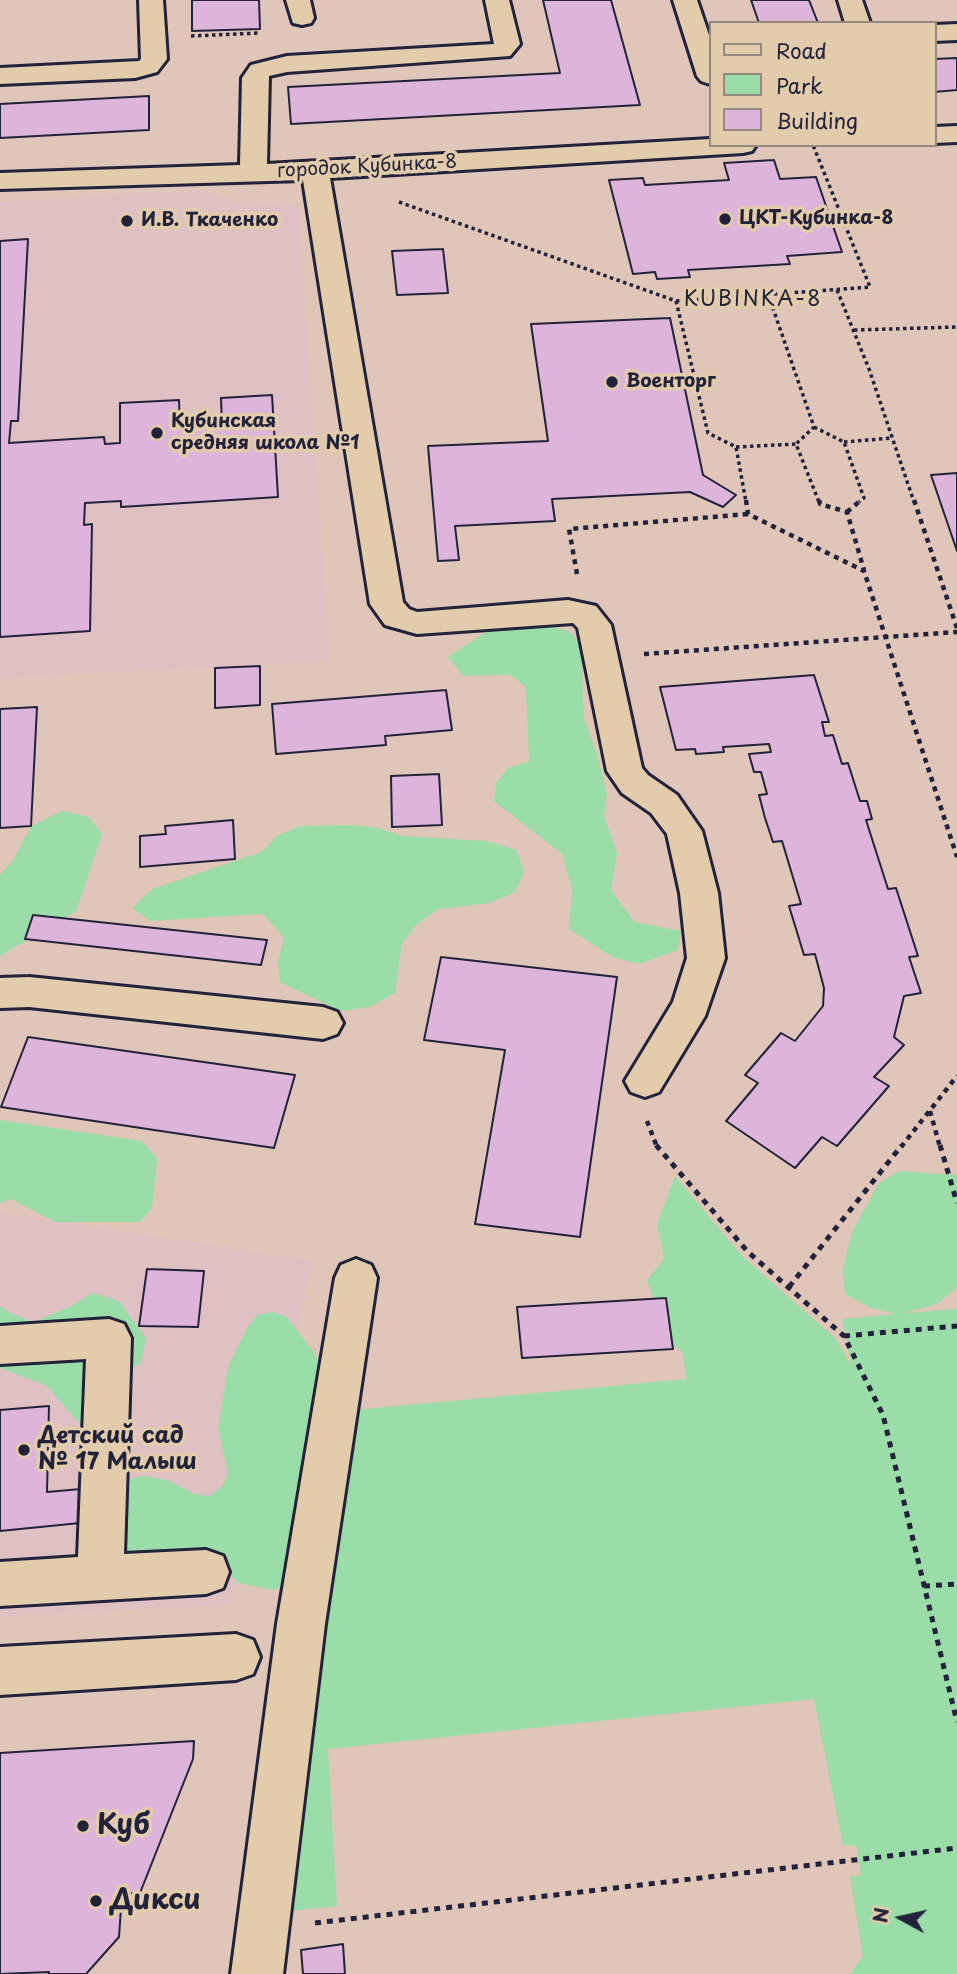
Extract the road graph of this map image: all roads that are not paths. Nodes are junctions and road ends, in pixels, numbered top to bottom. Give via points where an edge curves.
1 (151, 0) edge
2 (497, 0) edge
3 (685, 0) edge
4 (850, 0) edge
5 (857, 21) edge
6 (957, 32) edge
7 (936, 33) edge
8 (708, 70) edge
9 (0, 76) edge
10 (957, 134) edge
11 (936, 135) edge
12 (716, 147) edge
13 (314, 171) junction
14 (254, 173) junction
15 (0, 181) edge
16 (0, 993) edge
17 (323, 1023) dead end
18 (645, 1081) road end
19 (356, 1278) dead end
20 (0, 1345) edge
21 (206, 1572) dead end
22 (100, 1578) junction
23 (0, 1584) edge
24 (236, 1657) dead end
25 (0, 1671) edge
26 (257, 1974) edge

1 - 9 street via 154,60 148,67
2 - 14 street via 507,44 501,51 287,64 260,70 255,78
3 - 8 street
4 - 5 street
6 - 7 street
10 - 11 street
12 - 13 street, городок Кубинка-8
13 - 14 street, городок Кубинка-8
13 - 18 street via 387,604 397,617 417,623 568,611 584,614 594,625 625,771 664,804 684,831 699,893 706,958 691,1006
14 - 15 street, городок Кубинка-8
16 - 17 street via 29,992
19 - 26 street via 301,1625
20 - 22 street via 109,1338
21 - 22 street
22 - 23 street
24 - 25 street

